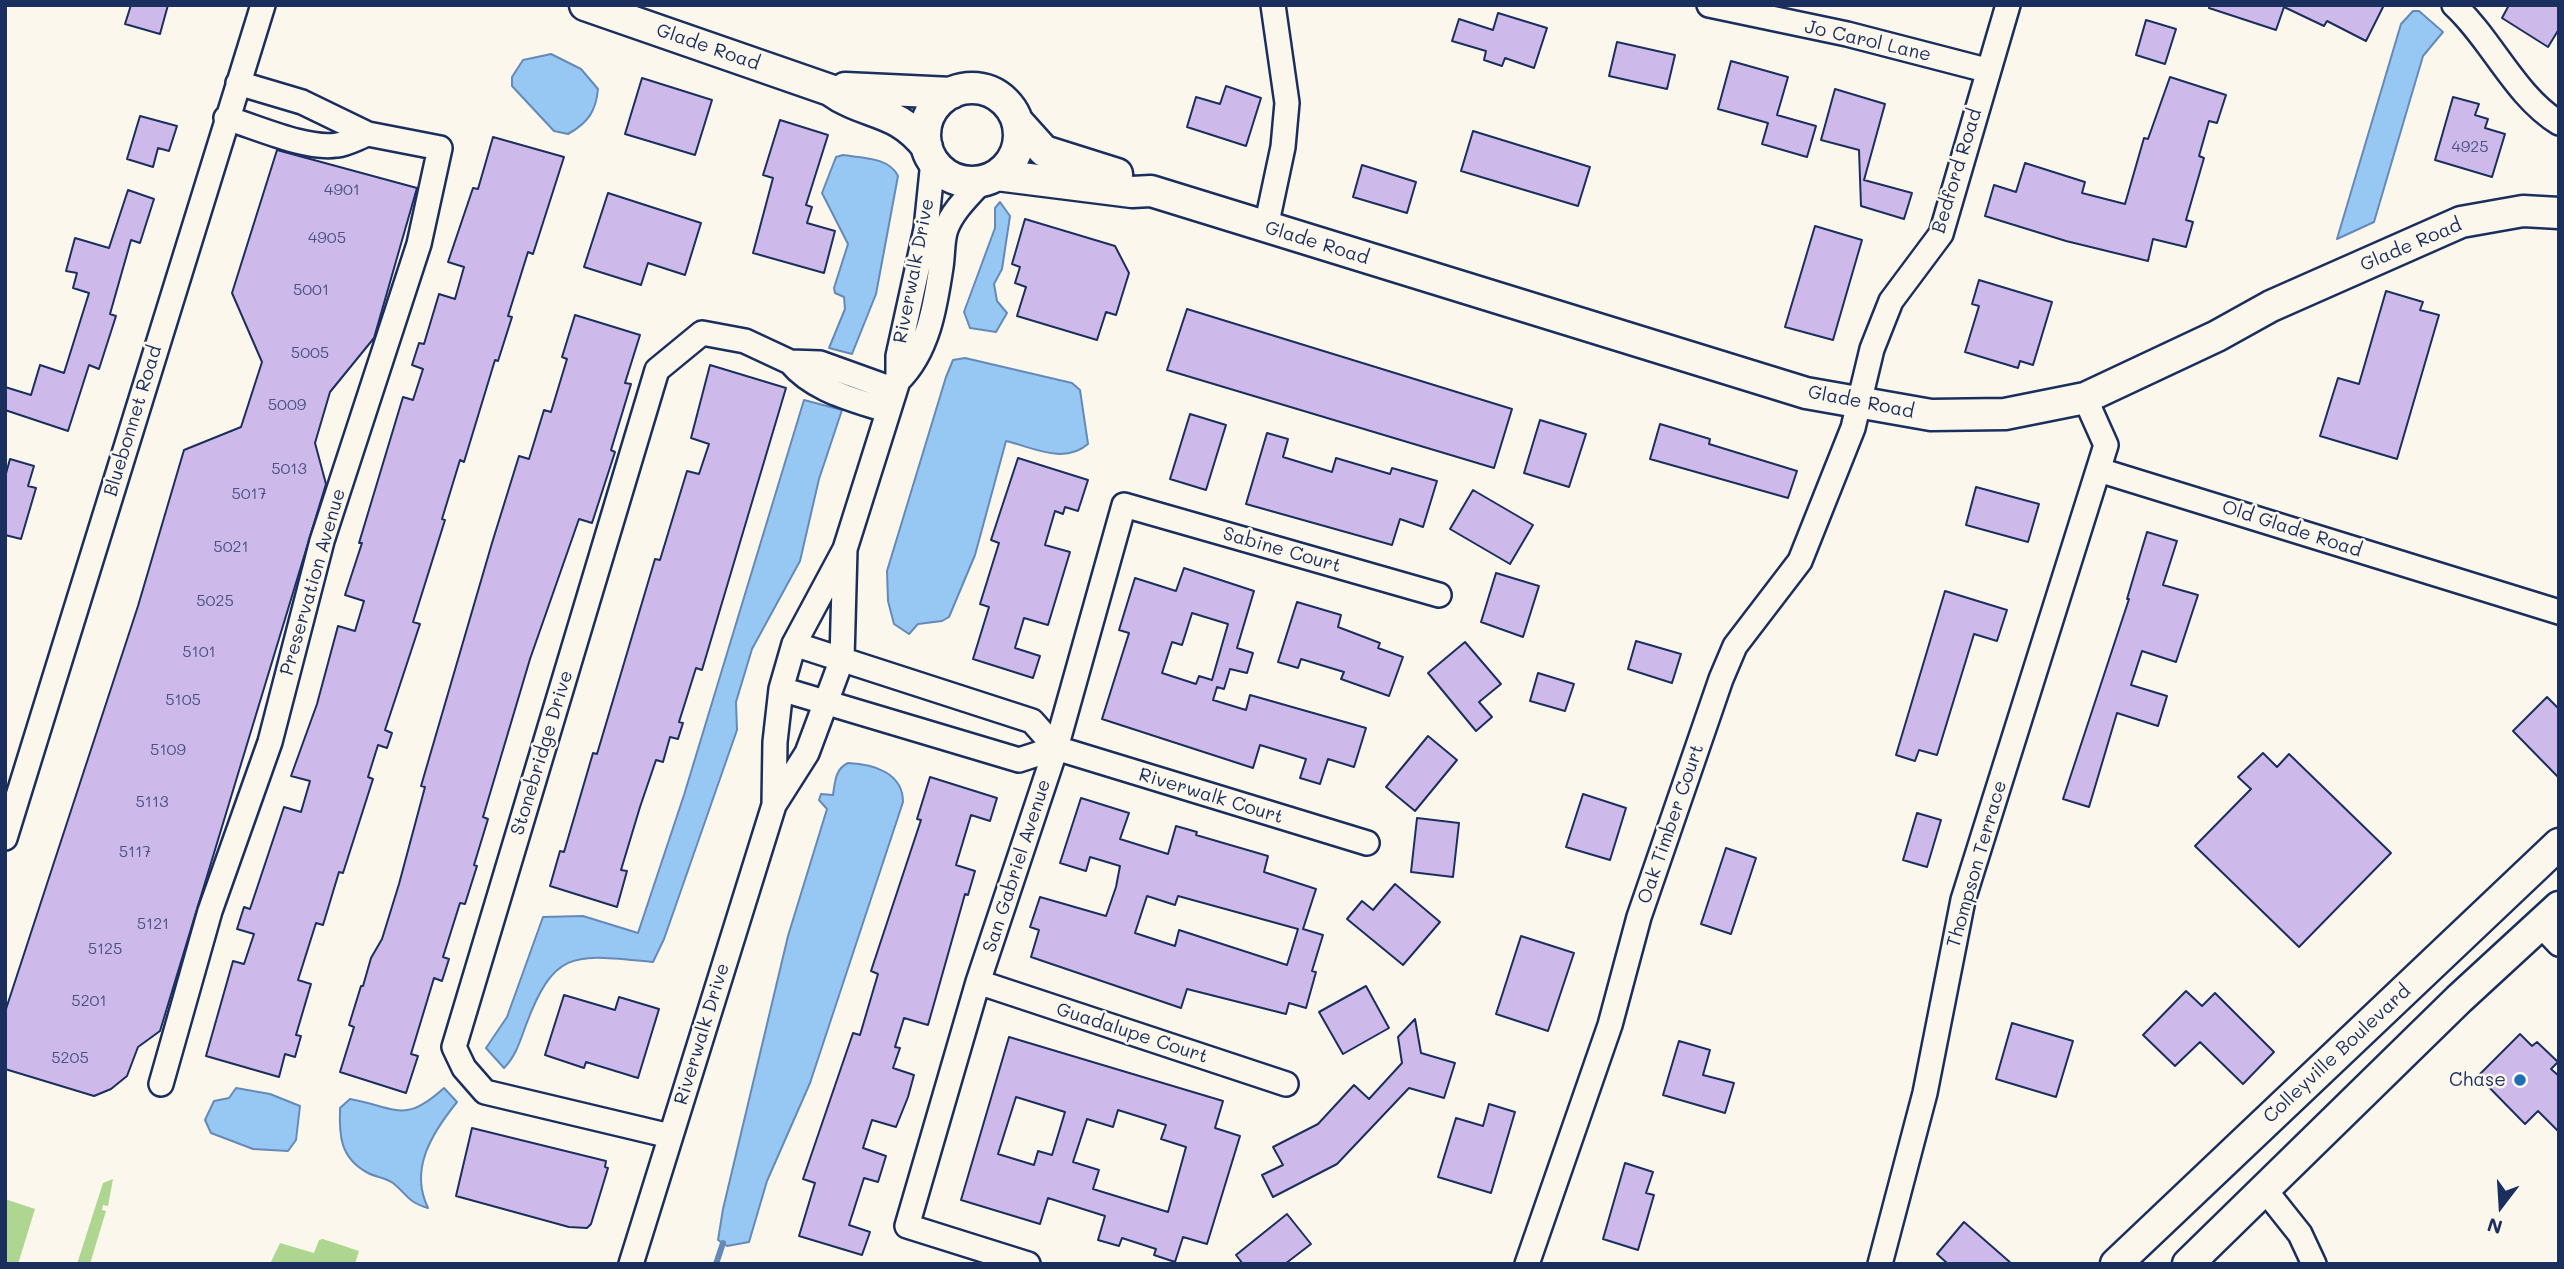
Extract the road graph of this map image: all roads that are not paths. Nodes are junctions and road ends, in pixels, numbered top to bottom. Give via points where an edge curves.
1 (262, 5) edge
2 (585, 5) edge
3 (1273, 5) edge
4 (1709, 5) edge
5 (2008, 5) edge
6 (2454, 5) edge
7 (1986, 70) junction
8 (238, 83) junction
9 (830, 90) junction
10 (952, 93) junction
11 (226, 118) junction
12 (1017, 121) junction
13 (2559, 123) edge
14 (368, 134) junction
15 (930, 154) junction
16 (989, 178) junction
17 (1151, 191) junction
18 (2559, 213) edge
19 (1266, 227) junction
20 (894, 394) junction
21 (2085, 398) junction
22 (1859, 405) junction
23 (2099, 470) junction
24 (1124, 505) joint
25 (845, 549) junction
26 (1439, 595) dead end
27 (2559, 612) edge
28 (794, 644) junction
29 (842, 659) junction
30 (780, 689) junction
31 (828, 702) junction
32 (1056, 748) junction
33 (774, 805) junction
34 (7, 827) edge
35 (1367, 843) dead end
36 (2559, 844) edge
37 (2552, 925) edge
38 (978, 982) junction
39 (161, 1084) dead end
40 (1286, 1084) dead end
41 (670, 1136) junction
42 (2265, 1190) junction
43 (631, 1264) edge
44 (1028, 1264) edge
45 (1527, 1264) edge
46 (1880, 1264) edge
47 (2116, 1264) edge
48 (2188, 1264) edge
49 (2314, 1264) edge

1 - 8 street, Bluebonnet Road
2 - 9 main road, Glade Road
3 - 19 street via 1287,103
4 - 7 street, Jo Carol Lane
5 - 7 street, Bedford Road
6 - 13 street via 2470,19 2542,113
7 - 22 street, Bedford Road via 1941,234 1891,301 1872,349
8 - 11 street, Bluebonnet Road
8 - 14 street, Preservation Avenue via 302,102
9 - 10 main road, Glade Road via 851,87
9 - 15 main road, Glade Road via 848,103 886,113 914,130
10 - 12 main road, Glade Road via 974,88 990,91 1004,100
10 - 15 main road via 932,110 926,125
11 - 14 street, Preservation Avenue via 320,144 337,145
11 - 34 street, Bluebonnet Road
12 - 16 main road via 1018,146 1013,159
12 - 17 main road, Glade Road via 1044,151 1136,179
14 - 39 street, Preservation Avenue via 440,148 432,194 321,541 270,742 210,911
15 - 16 main road, Glade Road via 948,176 962,182
15 - 20 street, Riverwalk Drive via 926,229
16 - 17 main road, Glade Road
16 - 20 street, Riverwalk Drive via 952,216 928,329 916,364
17 - 19 main road, Glade Road
18 - 21 main road, Glade Road via 2523,211 2461,222 2271,306
19 - 22 main road, Glade Road via 1806,393
20 - 25 street, Riverwalk Drive
20 - 41 street, Stonebridge Drive via 820,363 790,362 745,341 702,333 657,370 454,1047 464,1068 485,1092
21 - 22 main road, Glade Road via 2005,414 1931,415
21 - 23 street via 2106,444
22 - 45 street, Oak Timber Court via 1800,561 1735,646 1721,679 1639,917 1610,1025
23 - 27 street, Old Glade Road
23 - 46 street, Thompson Terrace via 1963,901 1924,1093
24 - 26 street, Sabine Court
24 - 32 street, San Gabriel Avenue
25 - 28 street, Riverwalk Drive
25 - 29 street, Riverwalk Drive
28 - 29 street
28 - 30 street, Riverwalk Drive
29 - 31 street, Riverwalk Drive
29 - 32 street via 1032,721
30 - 31 street
30 - 33 street, Riverwalk Drive
31 - 32 street via 1019,760
31 - 33 street, Riverwalk Drive via 807,753
32 - 35 street, Riverwalk Court
32 - 38 street, San Gabriel Avenue
33 - 41 street, Riverwalk Drive
36 - 47 main road, Colleyville Boulevard
37 - 42 main road
38 - 40 street, Guadalupe Court
38 - 44 street, San Gabriel Avenue via 907,1226
41 - 43 street, Riverwalk Drive
42 - 48 main road
42 - 49 street via 2300,1234

